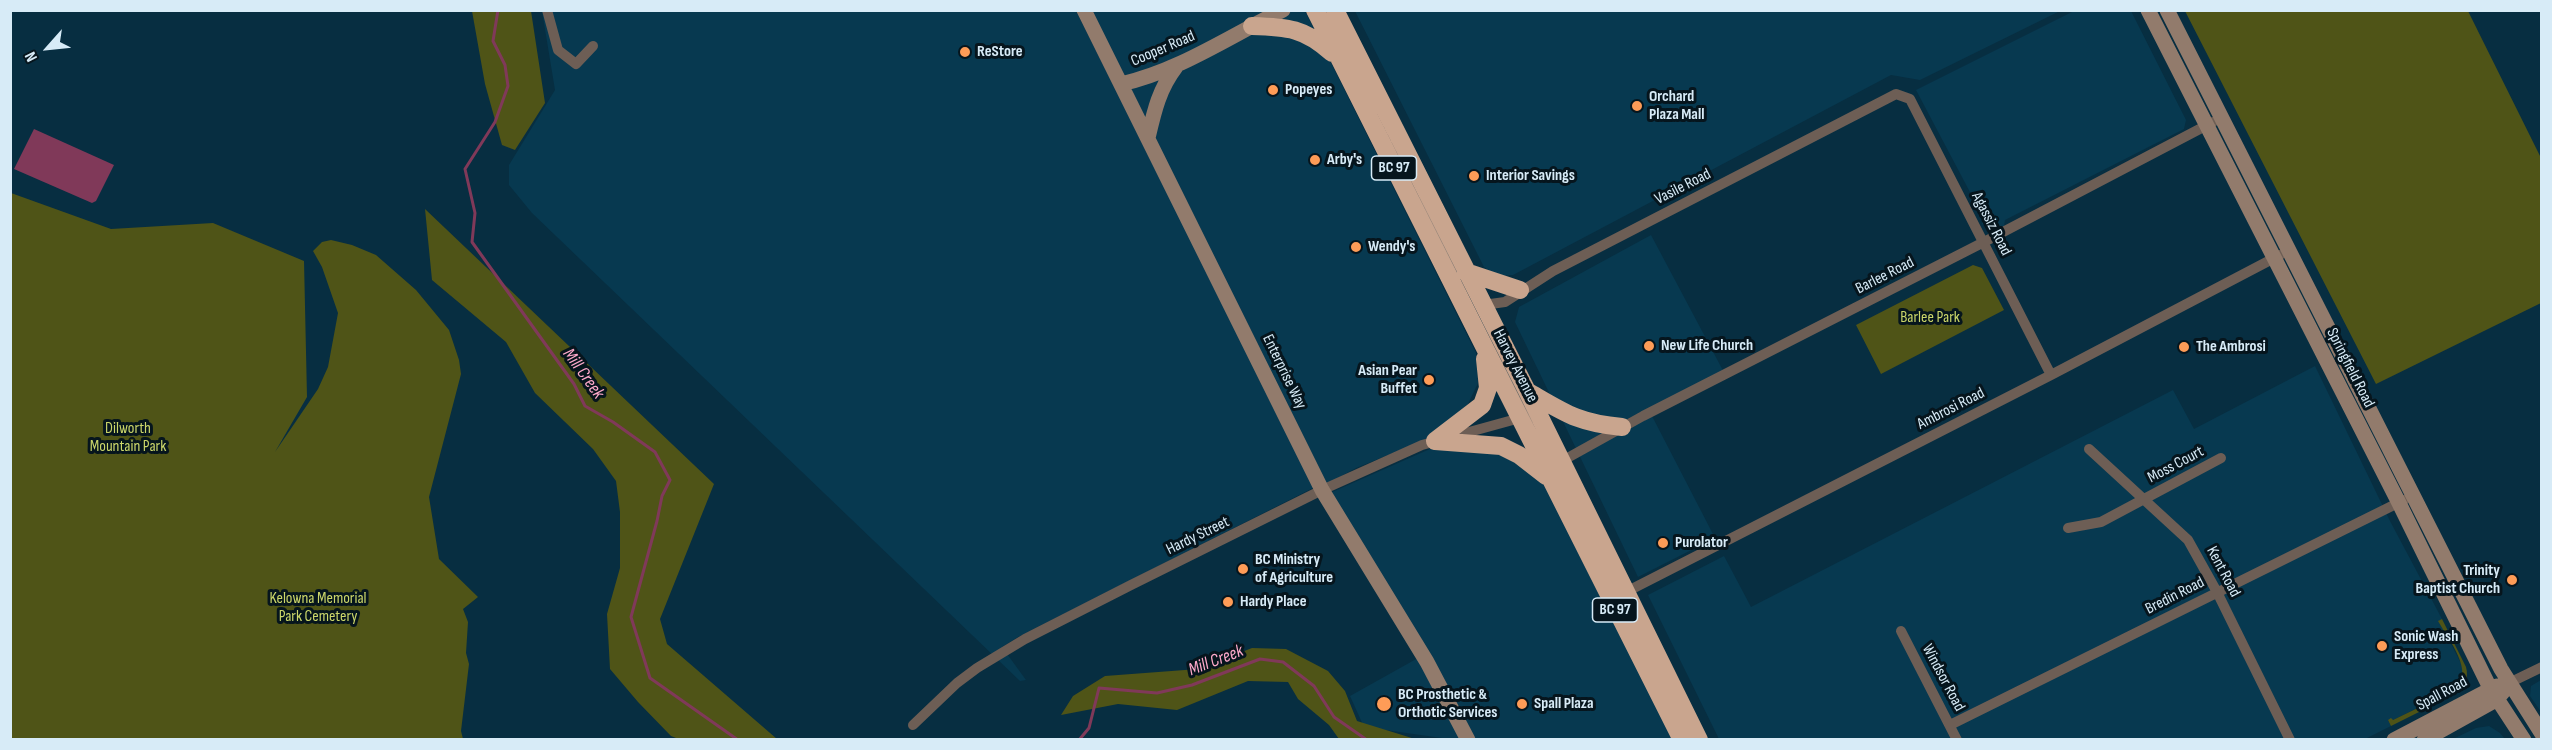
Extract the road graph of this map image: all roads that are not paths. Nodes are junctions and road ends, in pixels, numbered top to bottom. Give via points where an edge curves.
1 (547, 10) edge
2 (1084, 10) edge
3 (1264, 10) edge
4 (1283, 10) edge
5 (1315, 10) edge
6 (1335, 10) edge
7 (1348, 10) edge
8 (2148, 10) edge
9 (2167, 10) edge
10 (1252, 26) junction
11 (1344, 29) junction
12 (593, 46) dead end
13 (1340, 61) junction
14 (1178, 65) junction
15 (1121, 84) junction
16 (1896, 94) joint
17 (2221, 118) junction
18 (2206, 126) junction
19 (1148, 138) junction
20 (1984, 242) junction
21 (2289, 250) junction
22 (2273, 259) junction
23 (1466, 272) junction
24 (1448, 274) junction
25 (1520, 290) junction
26 (1483, 305) junction
27 (1484, 349) junction
28 (2051, 375) junction
29 (1527, 391) junction
30 (1520, 418) junction
31 (1622, 427) junction
32 (1435, 441) junction
33 (1553, 443) junction
34 (2089, 449) dead end
35 (2221, 458) dead end
36 (1562, 461) junction
37 (1550, 479) junction
38 (1322, 490) junction
39 (2415, 495) junction
40 (2145, 498) junction
41 (2399, 503) junction
42 (2068, 528) dead end
43 (1594, 569) junction
44 (1626, 592) junction
45 (2217, 592) junction
46 (1901, 630) dead end
47 (2541, 667) edge
48 (2509, 683) junction
49 (2493, 694) junction
50 (2466, 717) junction
51 (913, 725) dead end
52 (1950, 725) junction
53 (2541, 734) edge
54 (2520, 735) edge
55 (1468, 740) edge
56 (1682, 740) edge
57 (1699, 740) edge
58 (1957, 740) edge
59 (2290, 740) edge
60 (2394, 740) edge
61 (2424, 740) edge

1 - 12 street via 558,50 576,64
2 - 15 main road, Enterprise Way
3 - 10 highway
4 - 10 main road, Cooper Road
5 - 13 highway, Harvey Avenue / BC 97
6 - 11 highway, Harvey Avenue / BC 97
7 - 11 highway
8 - 18 main road, Springfield Road
9 - 17 main road, Springfield Road
10 - 13 highway via 1298,29 1319,41
10 - 14 main road, Cooper Road
11 - 23 highway, Harvey Avenue / BC 97
13 - 24 highway, Harvey Avenue / BC 97
14 - 15 main road, Cooper Road
14 - 19 main road via 1159,95
15 - 19 main road, Enterprise Way
16 - 20 street, Agassiz Road via 1910,99
16 - 25 street, Vasile Road
17 - 18 street, Barlee Road
17 - 21 main road, Springfield Road
18 - 20 street, Barlee Road
18 - 22 main road, Springfield Road
19 - 38 main road, Enterprise Way
20 - 28 street, Agassiz Road
20 - 31 street, Barlee Road
21 - 22 street, Ambrosi Road
21 - 39 main road, Springfield Road
22 - 28 street, Ambrosi Road
22 - 41 main road, Springfield Road
23 - 25 highway
23 - 26 highway, Harvey Avenue / BC 97
24 - 26 highway via 1468,297
24 - 27 highway, Harvey Avenue / BC 97
25 - 26 street, Vasile Road via 1505,302
26 - 29 highway, Harvey Avenue / BC 97
27 - 30 highway, Harvey Avenue / BC 97
27 - 32 highway via 1488,388 1482,405
28 - 44 street, Ambrosi Road
29 - 31 highway via 1571,417 1591,424
29 - 33 highway, Harvey Avenue / BC 97
30 - 32 street, Hardy Street
30 - 33 highway via 1535,425
30 - 37 highway, Harvey Avenue / BC 97
31 - 36 street, Barlee Road
32 - 37 highway via 1501,446 1519,454
32 - 38 street, Hardy Street
33 - 36 highway, Harvey Avenue / BC 97
34 - 40 street, Kent Road
35 - 40 street, Moss Court
36 - 44 highway, Harvey Avenue / BC 97
37 - 43 highway, Harvey Avenue / BC 97
38 - 51 street, Hardy Street via 1025,639 970,673
38 - 55 main road, Enterprise Way via 1427,662
39 - 41 street, Bredin Road
39 - 48 main road, Springfield Road
40 - 42 street, Moss Court via 2101,522
40 - 45 street, Kent Road via 2188,540
41 - 45 street, Bredin Road
41 - 49 main road, Springfield Road
43 - 44 highway via 1613,587
43 - 56 highway, Harvey Avenue / BC 97
44 - 57 highway, Harvey Avenue / BC 97
45 - 52 street, Bredin Road
45 - 59 street, Kent Road
46 - 52 street, Windsor Road
47 - 48 street, Spall Road
48 - 49 main road, Spall Road
48 - 53 main road, Springfield Road
49 - 50 main road, Spall Road
49 - 54 main road, Springfield Road
49 - 60 main road, Spall Road
50 - 54 main road via 2492,716
50 - 61 main road, Spall Road
52 - 58 street, Windsor Road

